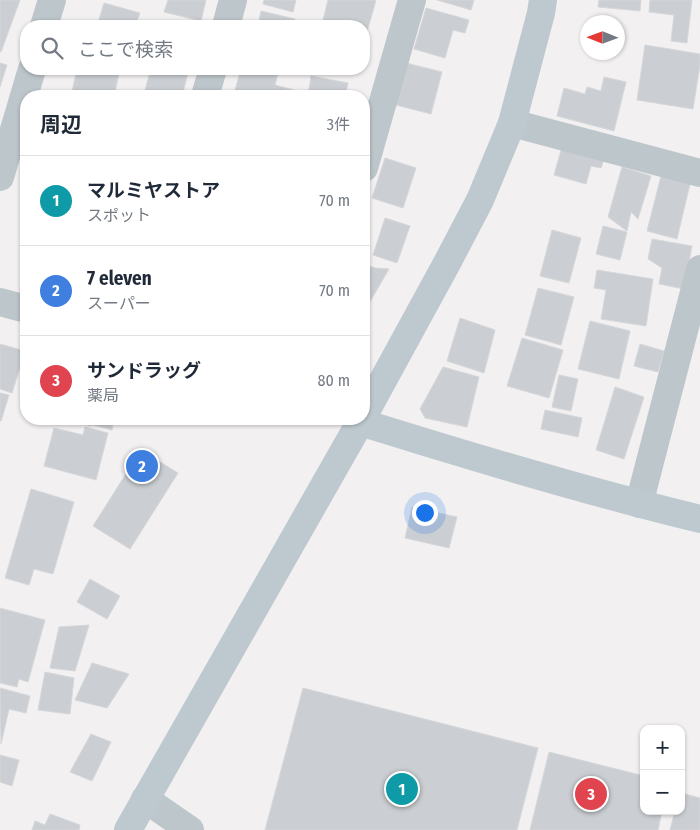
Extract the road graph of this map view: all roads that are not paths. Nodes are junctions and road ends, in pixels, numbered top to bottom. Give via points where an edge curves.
1 (52, 0) edge
2 (233, 0) edge
3 (412, 0) edge
4 (544, 0) edge
5 (46, 20) edge
6 (228, 20) edge
7 (30, 75) edge
8 (212, 75) edge
9 (26, 90) edge
10 (208, 90) edge
11 (20, 110) edge
12 (512, 123) junction
13 (370, 138) edge
14 (700, 173) edge
15 (0, 177) edge
16 (700, 269) edge
17 (0, 302) edge
18 (696, 303) edge
19 (20, 308) edge
20 (370, 399) edge
21 (370, 423) edge
22 (356, 425) edge
23 (639, 504) junction
24 (700, 519) edge
25 (145, 800) junction
26 (128, 830) edge
27 (190, 830) edge

1 - 5 street
2 - 6 street
3 - 13 street
4 - 12 street
7 - 9 street
8 - 10 street
11 - 15 street
12 - 14 street
12 - 20 street via 480,200
16 - 18 street
17 - 19 street
18 - 23 street
21 - 23 street via 505,467
22 - 25 street
23 - 24 street
25 - 26 street
25 - 27 street

